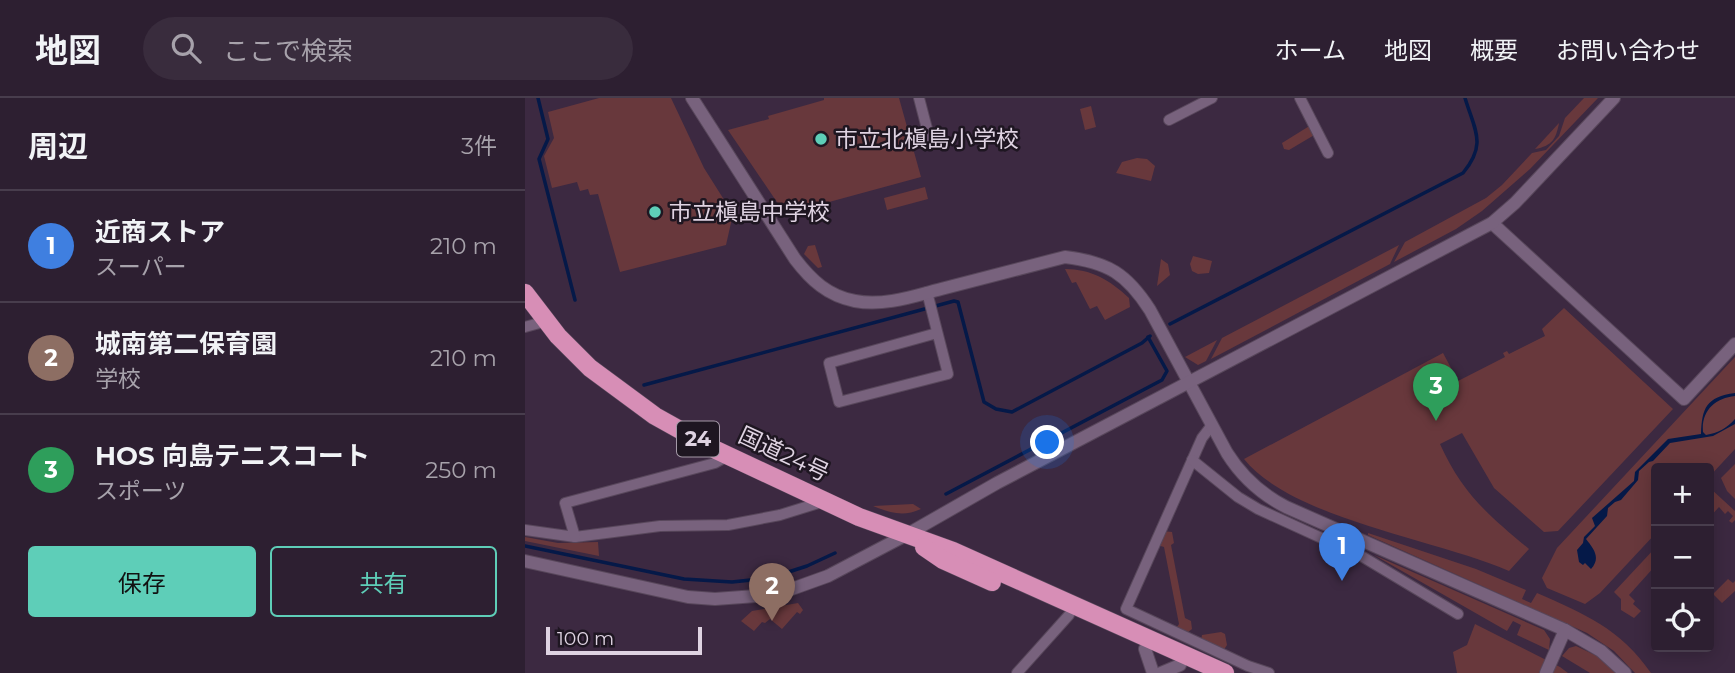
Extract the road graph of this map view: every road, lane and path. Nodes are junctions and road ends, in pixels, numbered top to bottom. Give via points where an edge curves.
1 (692, 98) edge
2 (919, 98) edge
3 (1212, 98) edge
4 (1300, 98) edge
5 (1615, 98) edge
6 (1169, 120) dead end
7 (931, 144) dead end
8 (1328, 153) dead end
9 (1492, 223) junction
10 (525, 293) edge
11 (930, 303) junction
12 (547, 321) junction
13 (525, 327) edge
14 (937, 333) junction
15 (1735, 344) edge
16 (1189, 384) junction
17 (1212, 425) junction
18 (729, 455) junction
19 (1192, 460) junction
20 (825, 501) junction
21 (525, 530) edge
22 (1344, 532) junction
23 (906, 536) junction
24 (575, 537) junction
25 (1337, 546) junction
26 (525, 561) edge
27 (1458, 614) dead end
28 (1069, 615) junction
29 (1565, 630) junction
30 (1145, 649) junction
31 (1180, 665) junction
32 (1017, 673) edge
33 (1153, 673) edge
34 (1161, 673) edge
35 (1197, 673) edge
36 (1225, 673) edge
37 (1269, 673) edge
38 (1546, 673) edge
39 (1625, 673) edge

1 - 11 street via 810,279 856,302
2 - 7 street
3 - 6 street
4 - 8 street
5 - 9 street
9 - 15 street via 1683,399
9 - 16 street
10 - 12 highway, 国道24号 / 24
11 - 14 street
11 - 16 street via 1065,257 1088,260 1113,269 1136,288
12 - 13 street
12 - 18 highway, 国道24号 / 24 via 590,368 623,394
14 - 14 street via 948,374 839,402 829,363
16 - 17 street
16 - 23 street via 1006,478
17 - 19 street
17 - 22 street via 1250,482 1271,499
18 - 20 highway, 国道24号 / 24
18 - 24 street via 715,463 565,503
19 - 25 street via 1245,502
19 - 37 street via 1126,609
20 - 23 highway, 国道24号 / 24
20 - 24 street via 728,525 660,526
21 - 24 street
22 - 25 street
22 - 29 street
23 - 26 street via 814,582 756,596 688,597
23 - 28 highway, 国道24号 / 24 via 943,561
23 - 36 highway, 国道24号 / 24 via 953,551
25 - 27 street
28 - 30 highway, 国道24号 / 24
28 - 32 street
29 - 38 street
29 - 39 street via 1601,651
30 - 31 highway, 国道24号 / 24
30 - 33 street
31 - 34 street
31 - 35 highway, 国道24号 / 24

